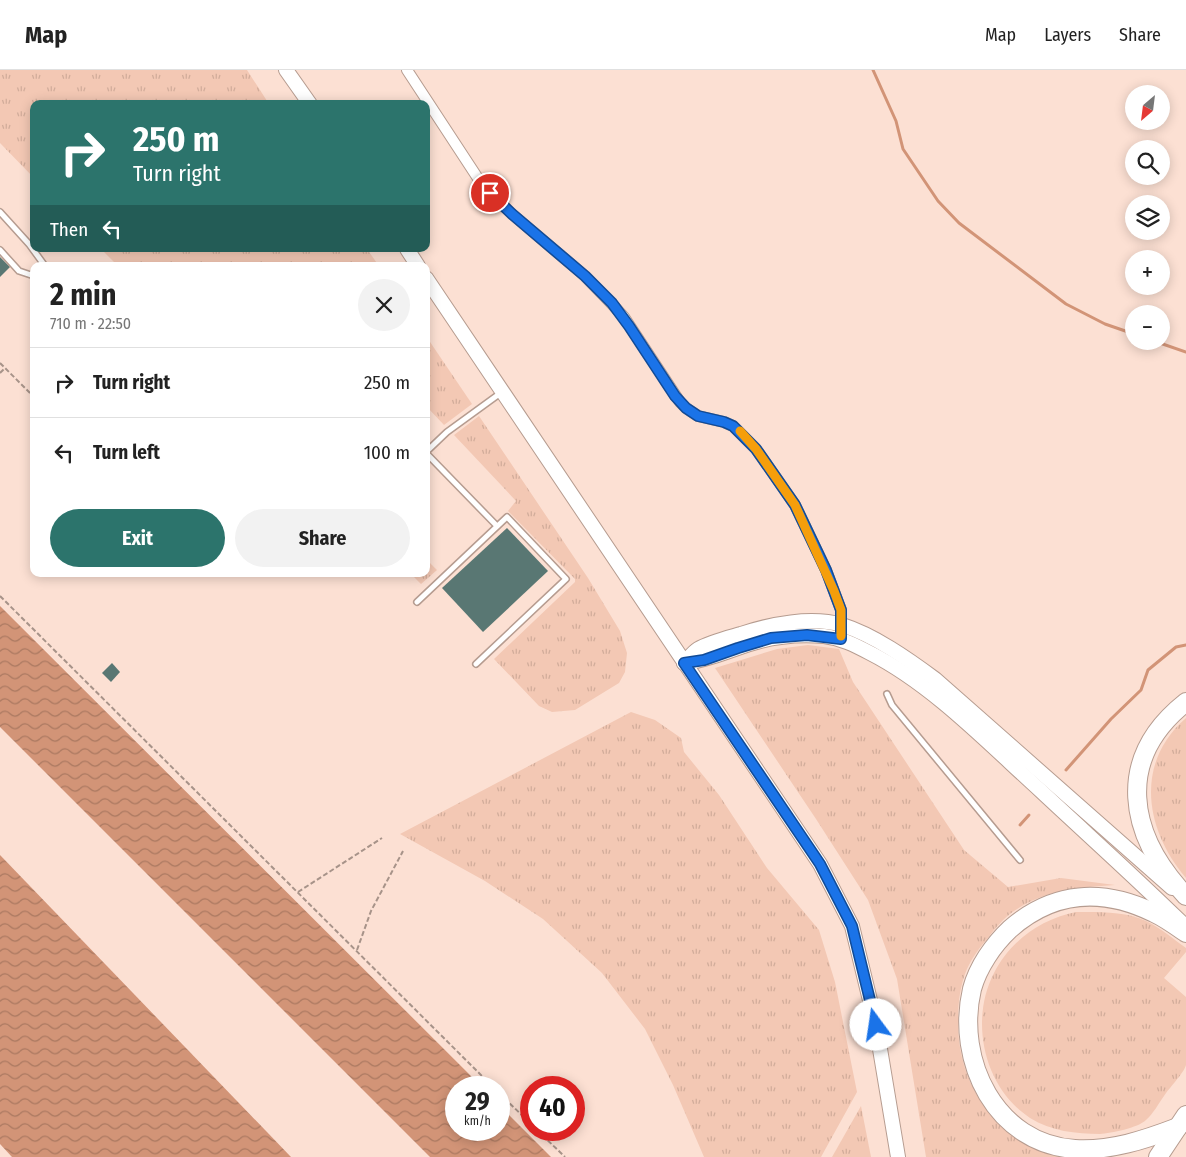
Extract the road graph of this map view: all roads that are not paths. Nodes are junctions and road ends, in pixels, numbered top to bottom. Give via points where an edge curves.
1 (286, 70) edge
2 (407, 70) edge
3 (307, 100) edge
4 (427, 100) edge
5 (430, 105) edge
6 (0, 212) edge
7 (30, 245) edge
8 (0, 250) edge
9 (30, 275) edge
10 (430, 284) edge
11 (502, 391) junction
12 (430, 448) edge
13 (430, 456) edge
14 (497, 526) junction
15 (417, 602) dead end
16 (841, 625) junction
17 (841, 639) junction
18 (684, 663) junction
19 (476, 664) dead end
20 (887, 694) dead end
21 (1186, 702) edge
22 (1020, 860) dead end
23 (1186, 896) edge
24 (1186, 901) edge
25 (1186, 928) edge
26 (1186, 933) edge
27 (1182, 1121) edge
28 (898, 1157) edge
29 (1158, 1157) edge

1 - 3 street
2 - 4 street
5 - 16 street via 483,186 612,303 680,402 698,416 733,426 756,449 795,505 834,591 841,610
6 - 7 lane
8 - 9 lane via 19,271
10 - 11 street
11 - 12 lane
11 - 18 street
13 - 14 lane
14 - 15 lane
14 - 19 lane via 507,517 566,579
16 - 17 street
16 - 18 street via 804,622 758,629 697,650
16 - 24 street via 878,642 935,679
17 - 18 street via 807,635 771,638 704,660
17 - 25 street via 898,668 930,692 1134,876
18 - 28 street via 820,864 852,926 876,1025
20 - 22 lane via 892,705
21 - 23 highway via 1165,721 1147,747 1138,776 1137,793 1138,810 1148,842 1165,871
26 - 27 highway via 1156,914 1129,903 1084,896 1052,902 1017,923 986,958 972,988 968,1020 971,1051 984,1090 1008,1120 1039,1140 1073,1149 1106,1148 1142,1140
27 - 29 highway

